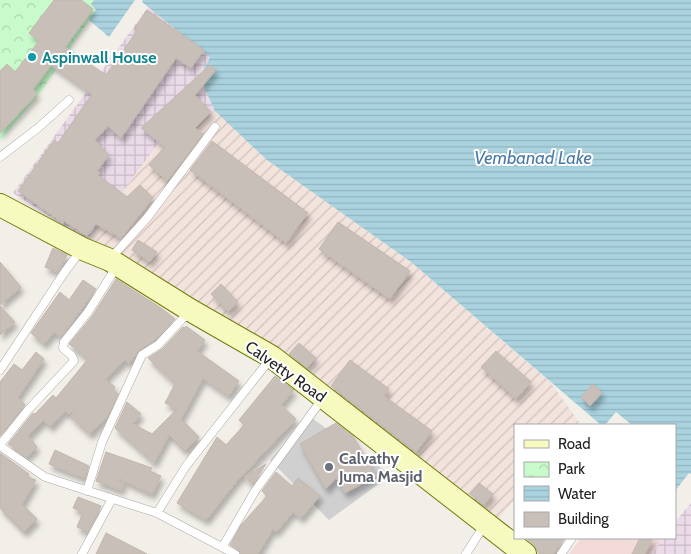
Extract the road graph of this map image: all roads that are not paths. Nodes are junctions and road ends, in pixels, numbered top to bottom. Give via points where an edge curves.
1 (69, 100) dead end
2 (215, 127) dead end
3 (0, 157) edge
4 (0, 205) edge
5 (83, 249) junction
6 (114, 262) junction
7 (190, 310) junction
8 (272, 356) junction
9 (0, 370) edge
10 (324, 396) junction
11 (0, 445) edge
12 (86, 491) junction
13 (112, 498) junction
14 (157, 513) junction
15 (485, 524) junction
16 (571, 539) edge
17 (223, 546) junction
18 (82, 554) edge
19 (235, 554) edge
20 (466, 554) edge
21 (525, 554) edge
22 (561, 554) edge

1 - 3 lane
2 - 6 lane
4 - 5 street, Calvetty Road
5 - 6 street, Calvetty Road
5 - 9 lane
6 - 7 street, Calvetty Road
6 - 11 lane via 88,312 64,342 63,348 74,361
7 - 8 street, Calvetty Road
7 - 12 lane via 158,345 142,355 102,442
8 - 10 street, Calvetty Road
8 - 14 lane via 186,466
10 - 15 street, Calvetty Road
10 - 17 lane via 273,463
11 - 12 lane via 45,477
12 - 13 lane
13 - 14 lane
13 - 18 lane
14 - 17 lane
15 - 20 lane
15 - 21 street, Calvetty Road
16 - 22 lane
17 - 19 lane

